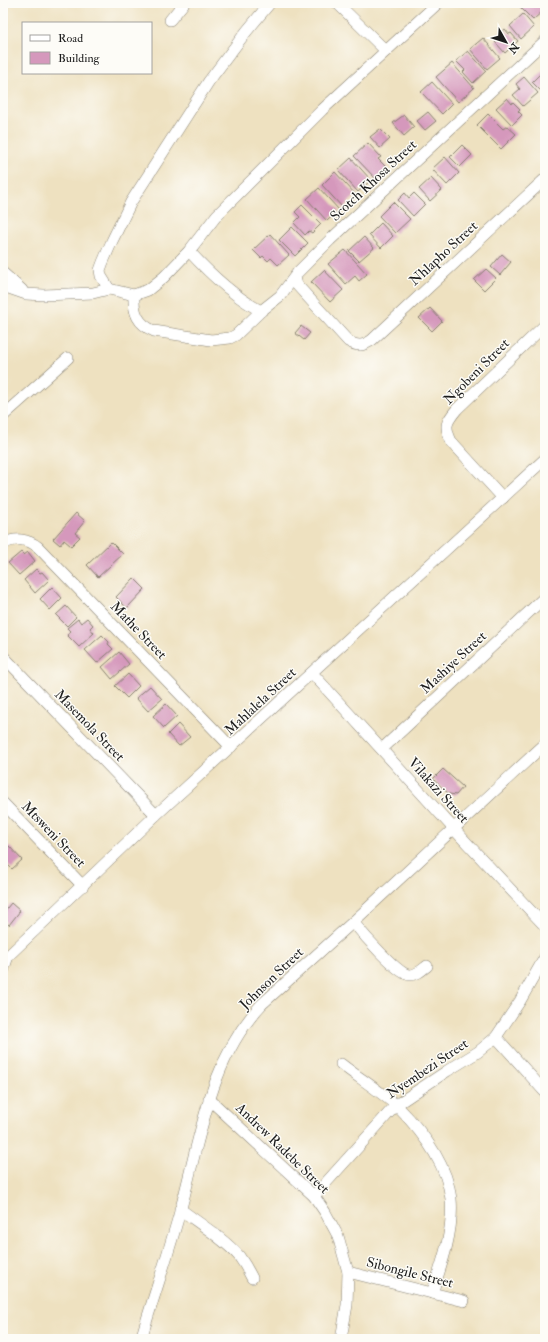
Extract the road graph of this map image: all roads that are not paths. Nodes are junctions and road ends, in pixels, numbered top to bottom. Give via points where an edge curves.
1 (184, 3) edge
2 (270, 3) edge
3 (337, 3) edge
4 (438, 3) edge
5 (170, 20) dead end
6 (545, 40) edge
7 (386, 51) junction
8 (545, 179) edge
9 (189, 251) junction
10 (3, 273) edge
11 (295, 277) junction
12 (3, 286) edge
13 (109, 289) junction
14 (26, 294) junction
15 (134, 296) junction
16 (261, 311) junction
17 (545, 324) edge
18 (68, 358) dead end
19 (3, 416) edge
20 (545, 459) edge
21 (503, 498) junction
22 (3, 544) edge
23 (545, 597) edge
24 (3, 656) edge
25 (312, 673) junction
26 (545, 744) edge
27 (231, 747) junction
28 (382, 749) junction
29 (3, 803) edge
30 (156, 815) junction
31 (453, 829) junction
32 (83, 886) junction
33 (353, 922) junction
34 (545, 926) edge
35 (5, 953) edge
36 (545, 957) edge
37 (427, 966) dead end
38 (3, 971) edge
39 (496, 1038) junction
40 (341, 1064) dead end
41 (545, 1092) edge
42 (209, 1099) junction
43 (396, 1105) junction
44 (314, 1196) junction
45 (180, 1209) junction
46 (348, 1272) junction
47 (252, 1278) dead end
48 (432, 1293) junction
49 (464, 1300) dead end
50 (141, 1339) edge
51 (341, 1339) edge

1 - 5 street
2 - 13 street via 209,81 132,202 102,262 101,276
3 - 7 street
4 - 7 street
6 - 11 street, Scotch Khosa Street via 330,240
7 - 9 street via 322,110 217,215
8 - 11 street, Nhlapho Street via 366,344 360,346 348,341 297,285
9 - 15 street via 164,277 148,290
9 - 16 street via 240,298
10 - 14 street
11 - 16 street, Scotch Khosa Street via 280,296
12 - 14 street
13 - 14 street via 79,294
13 - 15 street
15 - 16 street, Scotch Khosa Street via 133,308 137,317 154,332 211,340 236,335
17 - 21 street, Ngobeni Street via 456,409 447,423 451,441
18 - 19 street
20 - 21 street, Mahlalela Street
21 - 25 street, Mahlalela Street
22 - 27 street, Mathe Street via 11,540 20,540 34,544 41,550
23 - 28 street, Mashiye Street
24 - 30 street, Masemola Street
25 - 27 street, Mahlalela Street
25 - 28 street, Vilakazi Street
26 - 31 street, Johnson Street
27 - 30 street, Mahlalela Street
28 - 31 street, Vilakazi Street
29 - 32 street, Mtsweni Street
30 - 32 street, Mahlalela Street
31 - 33 street, Johnson Street
31 - 34 street, Vilakazi Street
32 - 35 street, Mahlalela Street
33 - 37 street via 402,973 418,973
33 - 42 street, Johnson Street via 251,1016 231,1046
35 - 38 street, Mahlalela Street
36 - 39 street, Nyembezi Street
39 - 41 street
39 - 43 street, Nyembezi Street
40 - 43 street
42 - 44 street, Andrew Radebe Street
42 - 45 street, Johnson Street
43 - 44 street, Nyembezi Street
43 - 48 street via 416,1126 437,1157 451,1199 449,1230
44 - 46 street, Andrew Radebe Street via 338,1236
45 - 47 street via 238,1255
45 - 50 street, Johnson Street
46 - 48 street, Sibongile Street
46 - 51 street, Andrew Radebe Street
48 - 49 street, Sibongile Street

